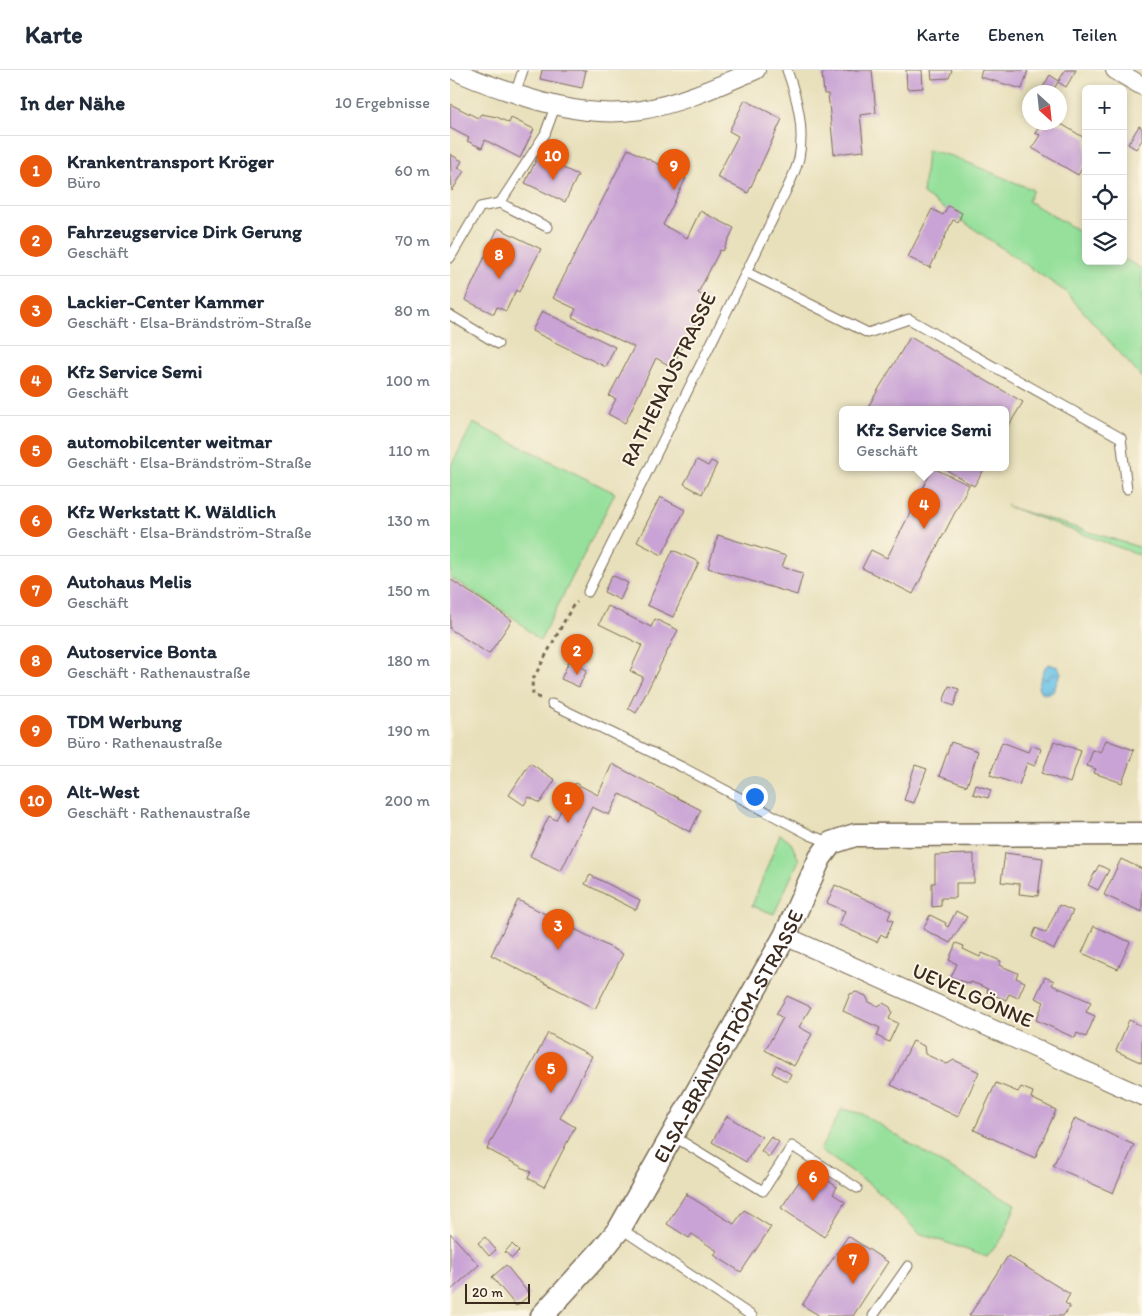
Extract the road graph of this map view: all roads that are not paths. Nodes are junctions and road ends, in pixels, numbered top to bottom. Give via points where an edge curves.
1 (454, 70) edge
2 (523, 70) edge
3 (756, 70) edge
4 (787, 70) edge
5 (1122, 72) edge
6 (1142, 86) edge
7 (515, 94) junction
8 (555, 106) junction
9 (500, 204) junction
10 (547, 227) dead end
11 (450, 258) edge
12 (746, 272) junction
13 (450, 315) edge
14 (498, 344) dead end
15 (1127, 489) dead end
16 (588, 592) road end
17 (552, 704) dead end
18 (1142, 834) edge
19 (831, 843) junction
20 (785, 936) junction
21 (1142, 1096) edge
22 (672, 1135) junction
23 (857, 1188) dead end
24 (620, 1228) junction
25 (908, 1266) dead end
26 (542, 1316) edge
27 (752, 1316) edge
28 (873, 1316) edge

1 - 7 street
2 - 7 lane
3 - 8 street via 698,95 638,112 597,113
4 - 12 lane, RATHENAUSTRASSE via 798,103 799,159
5 - 6 street
7 - 8 street
8 - 9 lane via 545,134
9 - 10 lane
9 - 11 lane via 480,207
12 - 15 lane via 868,333 909,319 1121,438
12 - 16 lane, RATHENAUSTRASSE
13 - 14 lane
17 - 19 lane
18 - 19 street via 855,835
19 - 20 street, ELSA-BRÄNDSTRÖM-STRASSE via 820,858
20 - 21 street, UEVELGÖNNE
20 - 22 street, ELSA-BRÄNDSTRÖM-STRASSE
22 - 23 lane via 763,1191 792,1146
22 - 24 street, ELSA-BRÄNDSTRÖM-STRASSE
24 - 26 street, ELSA-BRÄNDSTRÖM-STRASSE
24 - 27 lane
25 - 28 lane

